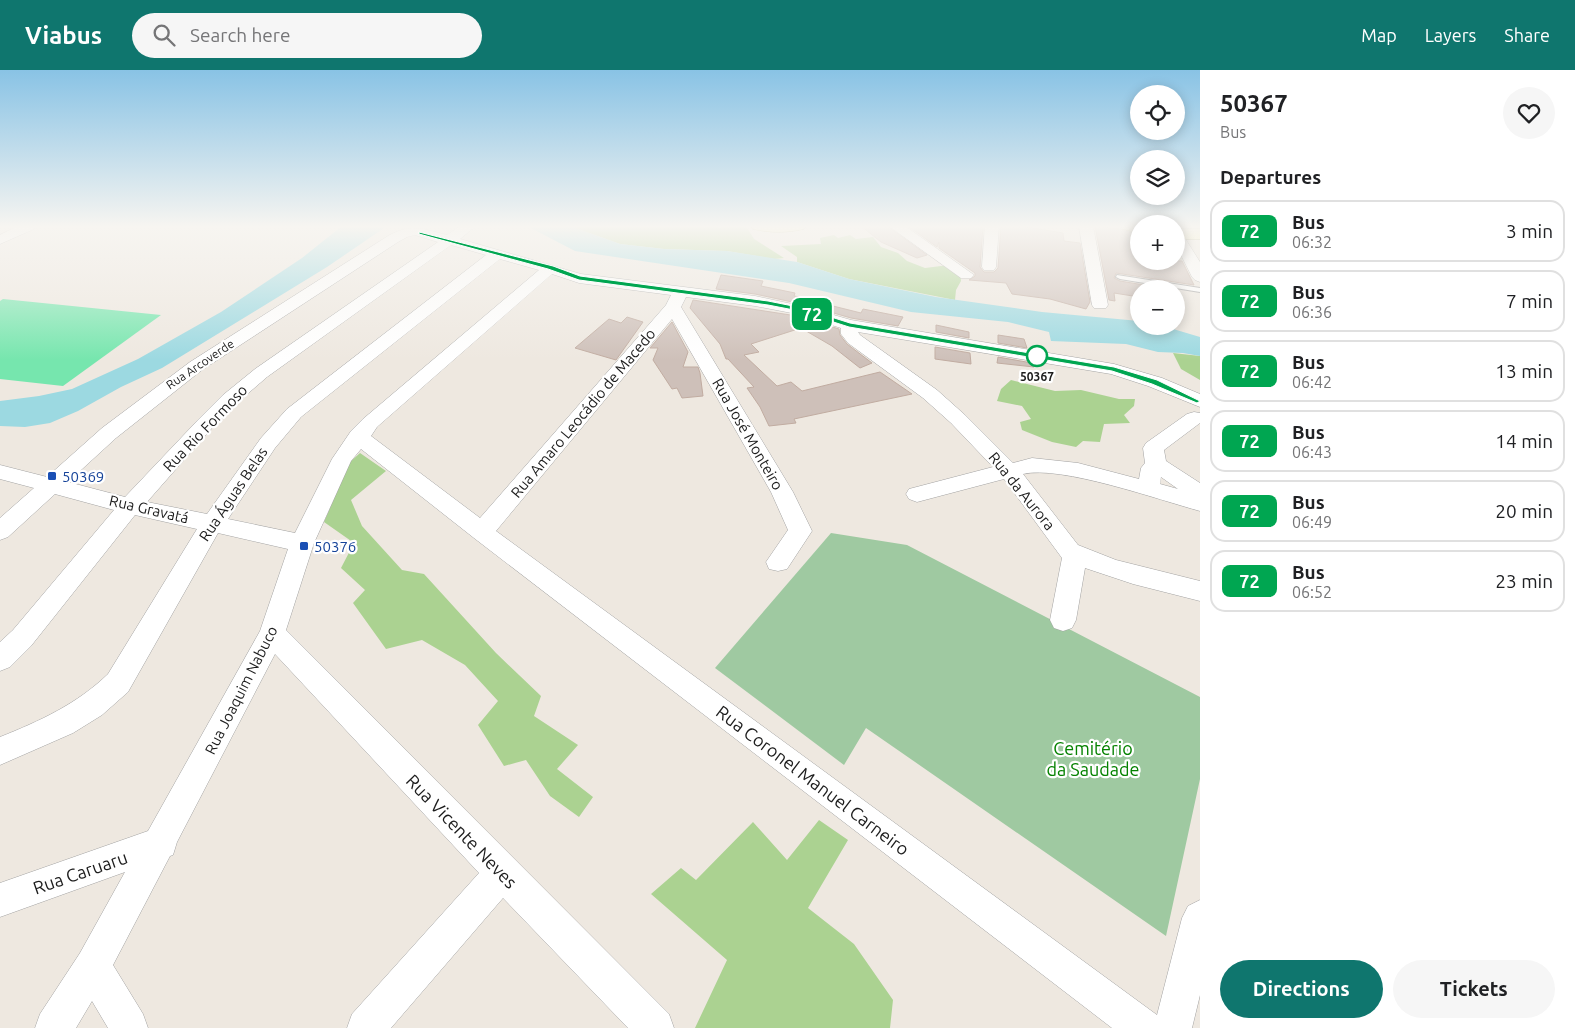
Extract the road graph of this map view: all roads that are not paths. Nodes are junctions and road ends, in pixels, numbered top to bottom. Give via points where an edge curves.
1 (345, 271) edge
2 (407, 271) edge
3 (476, 271) edge
4 (547, 271) edge
5 (559, 271) edge
6 (960, 271) edge
7 (1094, 271) edge
8 (966, 275) dead end
9 (1120, 277) dead end
10 (1200, 290) edge
11 (677, 299) junction
12 (1100, 305) dead end
13 (849, 325) junction
14 (1197, 410) edge
15 (358, 436) junction
16 (1156, 467) junction
17 (1009, 471) junction
18 (0, 472) edge
19 (53, 484) junction
20 (1148, 489) junction
21 (917, 494) dead end
22 (1200, 494) edge
23 (1200, 503) edge
24 (130, 506) junction
25 (212, 524) junction
26 (0, 530) edge
27 (482, 532) junction
28 (302, 543) junction
29 (1075, 554) junction
30 (778, 562) dead end
31 (1200, 591) edge
32 (1063, 620) dead end
33 (272, 633) junction
34 (0, 660) edge
35 (0, 751) edge
36 (161, 843) junction
37 (502, 873) junction
38 (0, 900) edge
39 (1200, 918) edge
40 (93, 966) junction
41 (54, 1028) edge
42 (129, 1028) edge
43 (366, 1028) edge
44 (655, 1028) edge
45 (1143, 1028) edge
46 (1173, 1028) edge

1 - 19 street, Rua Arcoverde via 196,366 130,415
2 - 24 street, Rua Rio Formoso via 249,382 205,424
3 - 25 street, Rua Águas Belas via 294,413 268,443
4 - 15 street, Rua Joaquim Nabuco
5 - 11 street
6 - 8 street
7 - 12 street
9 - 10 lane
11 - 13 street via 781,305
11 - 27 street, Rua Amaro Leocádio de Macedo
11 - 30 street, Rua José Monteiro via 800,530
13 - 14 street via 1114,369 1148,379
13 - 17 street, Rua da Aurora via 854,339 930,394
14 - 16 street via 1153,448
15 - 27 street, Rua Coronel Manuel Carneiro
15 - 28 street, Rua Joaquim Nabuco via 342,459
16 - 20 street via 1152,468
16 - 22 street via 1169,471
17 - 20 street via 1032,465 1058,467
17 - 21 street
17 - 29 street, Rua da Aurora
18 - 19 street, Rua Gravatá
19 - 24 street, Rua Gravatá
19 - 26 street, Rua Arcoverde
20 - 23 street
24 - 25 street, Rua Gravatá
24 - 34 street, Rua Rio Formoso via 22,638
25 - 28 street, Rua Gravatá
25 - 35 street, Rua Águas Belas via 118,683 105,697 63,724
27 - 45 street, Rua Coronel Manuel Carneiro
28 - 33 street, Rua Joaquim Nabuco
29 - 31 street, Rua da Aurora via 1106,566
29 - 32 street
33 - 36 street, Rua Joaquim Nabuco
33 - 37 street, Rua Vicente Neves
36 - 38 street, Rua Caruaru
36 - 40 street, Rua Joaquim Nabuco
37 - 43 street
37 - 44 street, Rua Vicente Neves
39 - 46 street
40 - 41 street, Rua Joaquim Nabuco
40 - 42 street

